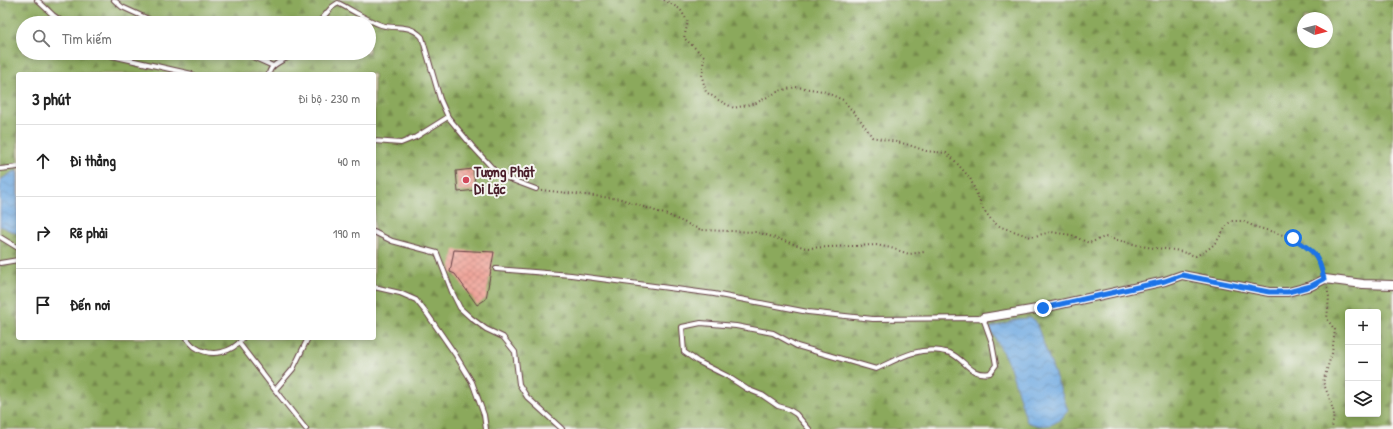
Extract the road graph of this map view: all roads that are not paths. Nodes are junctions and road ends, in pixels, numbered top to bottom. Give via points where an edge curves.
1 (37, 0) edge
2 (114, 0) edge
3 (336, 2) edge
4 (53, 16) edge
5 (142, 16) edge
6 (324, 16) edge
7 (363, 16) edge
8 (376, 22) edge
9 (130, 60) edge
10 (260, 60) edge
11 (284, 60) edge
12 (273, 66) junction
13 (183, 72) edge
14 (270, 72) edge
15 (448, 117) junction
16 (376, 141) edge
17 (16, 167) edge
18 (0, 169) edge
19 (536, 189) road end
20 (376, 233) edge
21 (0, 237) edge
22 (16, 247) edge
23 (16, 260) edge
24 (0, 263) edge
25 (496, 269) dead end
26 (1393, 285) edge
27 (376, 287) edge
28 (983, 318) junction
29 (188, 340) edge
30 (241, 340) edge
31 (307, 340) edge
32 (239, 343) junction
33 (275, 390) junction
34 (306, 429) edge
35 (486, 429) edge
36 (562, 429) edge
37 (809, 429) edge

1 - 4 lane
2 - 5 lane via 122,7
3 - 6 lane
3 - 7 lane
8 - 15 lane via 411,29 422,37 440,99
9 - 13 lane
10 - 12 lane
11 - 12 lane
12 - 14 lane
15 - 16 lane via 416,138 401,143
15 - 19 lane via 496,172
17 - 18 lane
20 - 36 lane via 392,241 437,253 460,308 476,322 502,337 515,352 519,384 527,397
21 - 22 lane
23 - 24 lane
25 - 28 lane via 571,275 714,294 808,312 866,318
26 - 28 street via 1324,279 1311,286 1288,292 1269,292 1182,275 1074,301
27 - 35 lane via 416,300 428,314 472,382
28 - 37 lane via 996,365 990,373 983,374 974,372 950,353 932,350 914,351 876,369 797,346 773,333 701,323 682,327 684,352 778,406 788,409
29 - 32 lane via 206,352 218,353 230,350
30 - 32 lane
31 - 33 lane via 293,369
32 - 33 lane
33 - 34 lane

